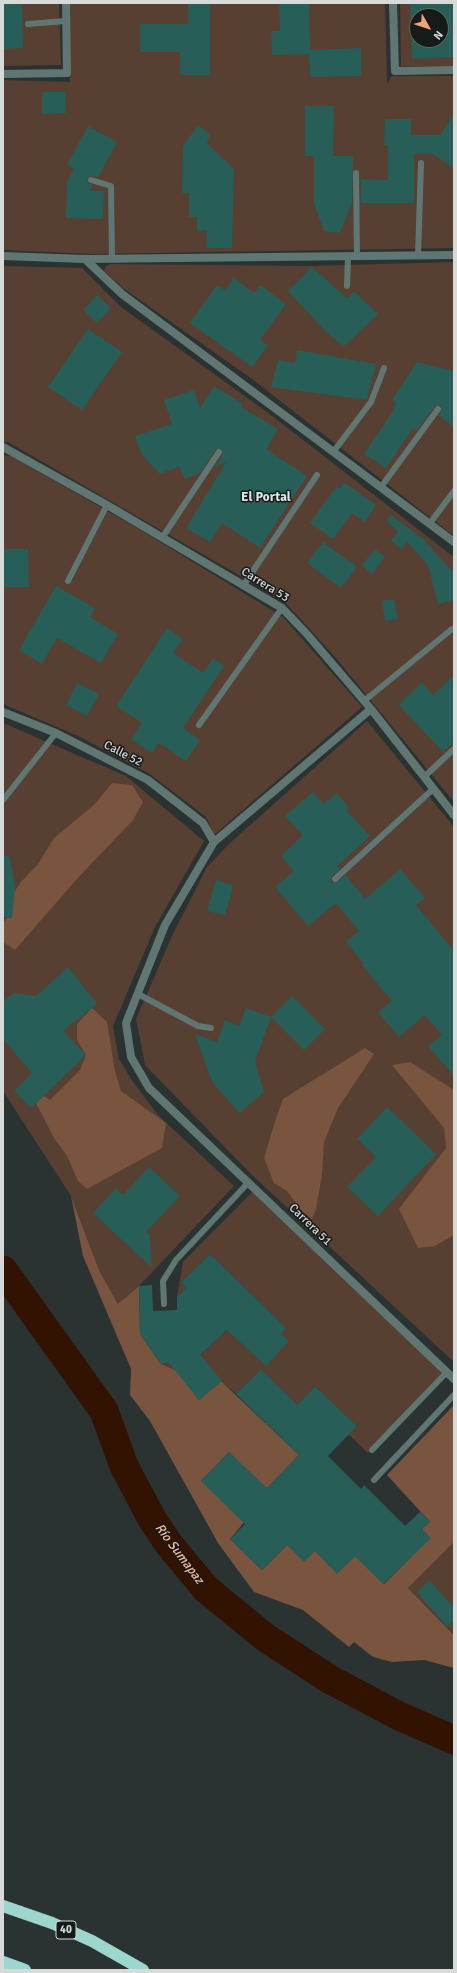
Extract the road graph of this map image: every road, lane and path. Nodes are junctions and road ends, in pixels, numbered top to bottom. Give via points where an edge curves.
1 (66, 3) edge
2 (393, 3) edge
3 (66, 21) junction
4 (28, 24) dead end
5 (454, 70) edge
6 (3, 74) edge
7 (421, 163) dead end
8 (356, 173) dead end
9 (91, 180) dead end
10 (454, 255) edge
11 (3, 256) edge
12 (348, 256) junction
13 (357, 256) junction
14 (418, 256) junction
15 (112, 258) junction
16 (85, 259) junction
17 (347, 286) dead end
18 (384, 368) dead end
19 (438, 409) dead end
20 (3, 447) edge
21 (334, 451) junction
22 (219, 452) dead end
23 (317, 475) dead end
24 (381, 487) junction
25 (454, 491) edge
26 (107, 505) junction
27 (430, 523) junction
28 (162, 538) junction
29 (454, 542) edge
30 (68, 581) dead end
31 (243, 586) junction
32 (282, 608) junction
33 (452, 629) dead end
34 (364, 701) junction
35 (371, 708) junction
36 (3, 712) edge
37 (199, 725) dead end
38 (56, 733) junction
39 (454, 749) edge
40 (424, 777) junction
41 (433, 789) junction
42 (3, 800) edge
43 (454, 815) edge
44 (214, 842) junction
45 (335, 879) dead end
46 (138, 994) junction
47 (211, 1028) dead end
48 (248, 1183) junction
49 (164, 1304) dead end
50 (447, 1372) junction
51 (454, 1379) edge
52 (454, 1395) edge
53 (372, 1450) dead end
54 (374, 1480) dead end
55 (3, 1906) edge
56 (3, 1962) edge
57 (25, 1970) edge
58 (143, 1970) edge

1 - 3 street
2 - 5 street via 395,71
3 - 4 lane
3 - 6 street via 67,73
7 - 14 lane
8 - 13 lane
9 - 15 lane via 111,186
10 - 14 street
11 - 16 street
12 - 13 street
12 - 15 street
12 - 17 lane
13 - 14 street
15 - 16 street
16 - 21 street via 122,294
18 - 21 lane via 371,402
19 - 24 lane
20 - 26 street, Carrera 53
21 - 24 street
22 - 28 lane
23 - 31 lane
24 - 27 street
25 - 27 lane
26 - 28 street, Carrera 53
26 - 30 lane
27 - 29 street
28 - 31 street, Carrera 53
31 - 32 street, Carrera 53
32 - 34 street, Carrera 53
32 - 37 lane
33 - 34 lane
34 - 35 street, Carrera 53
35 - 40 street, Carrera 53
35 - 44 street, Carrera 51
36 - 38 street, Calle 52
38 - 42 lane
38 - 44 street, Calle 52 via 148,780 203,823
39 - 40 lane
40 - 41 street, Carrera 53
41 - 43 street, Carrera 53
41 - 45 lane
44 - 46 street, Carrera 51 via 165,925
46 - 47 lane via 198,1026
46 - 48 street, Carrera 51 via 126,1023 131,1056 149,1088
48 - 49 lane via 176,1260 163,1282
48 - 50 street, Carrera 51
50 - 51 street, Carrera 51
50 - 53 lane
52 - 54 lane
55 - 58 highway, 40 via 52,1923 92,1941
56 - 57 highway

